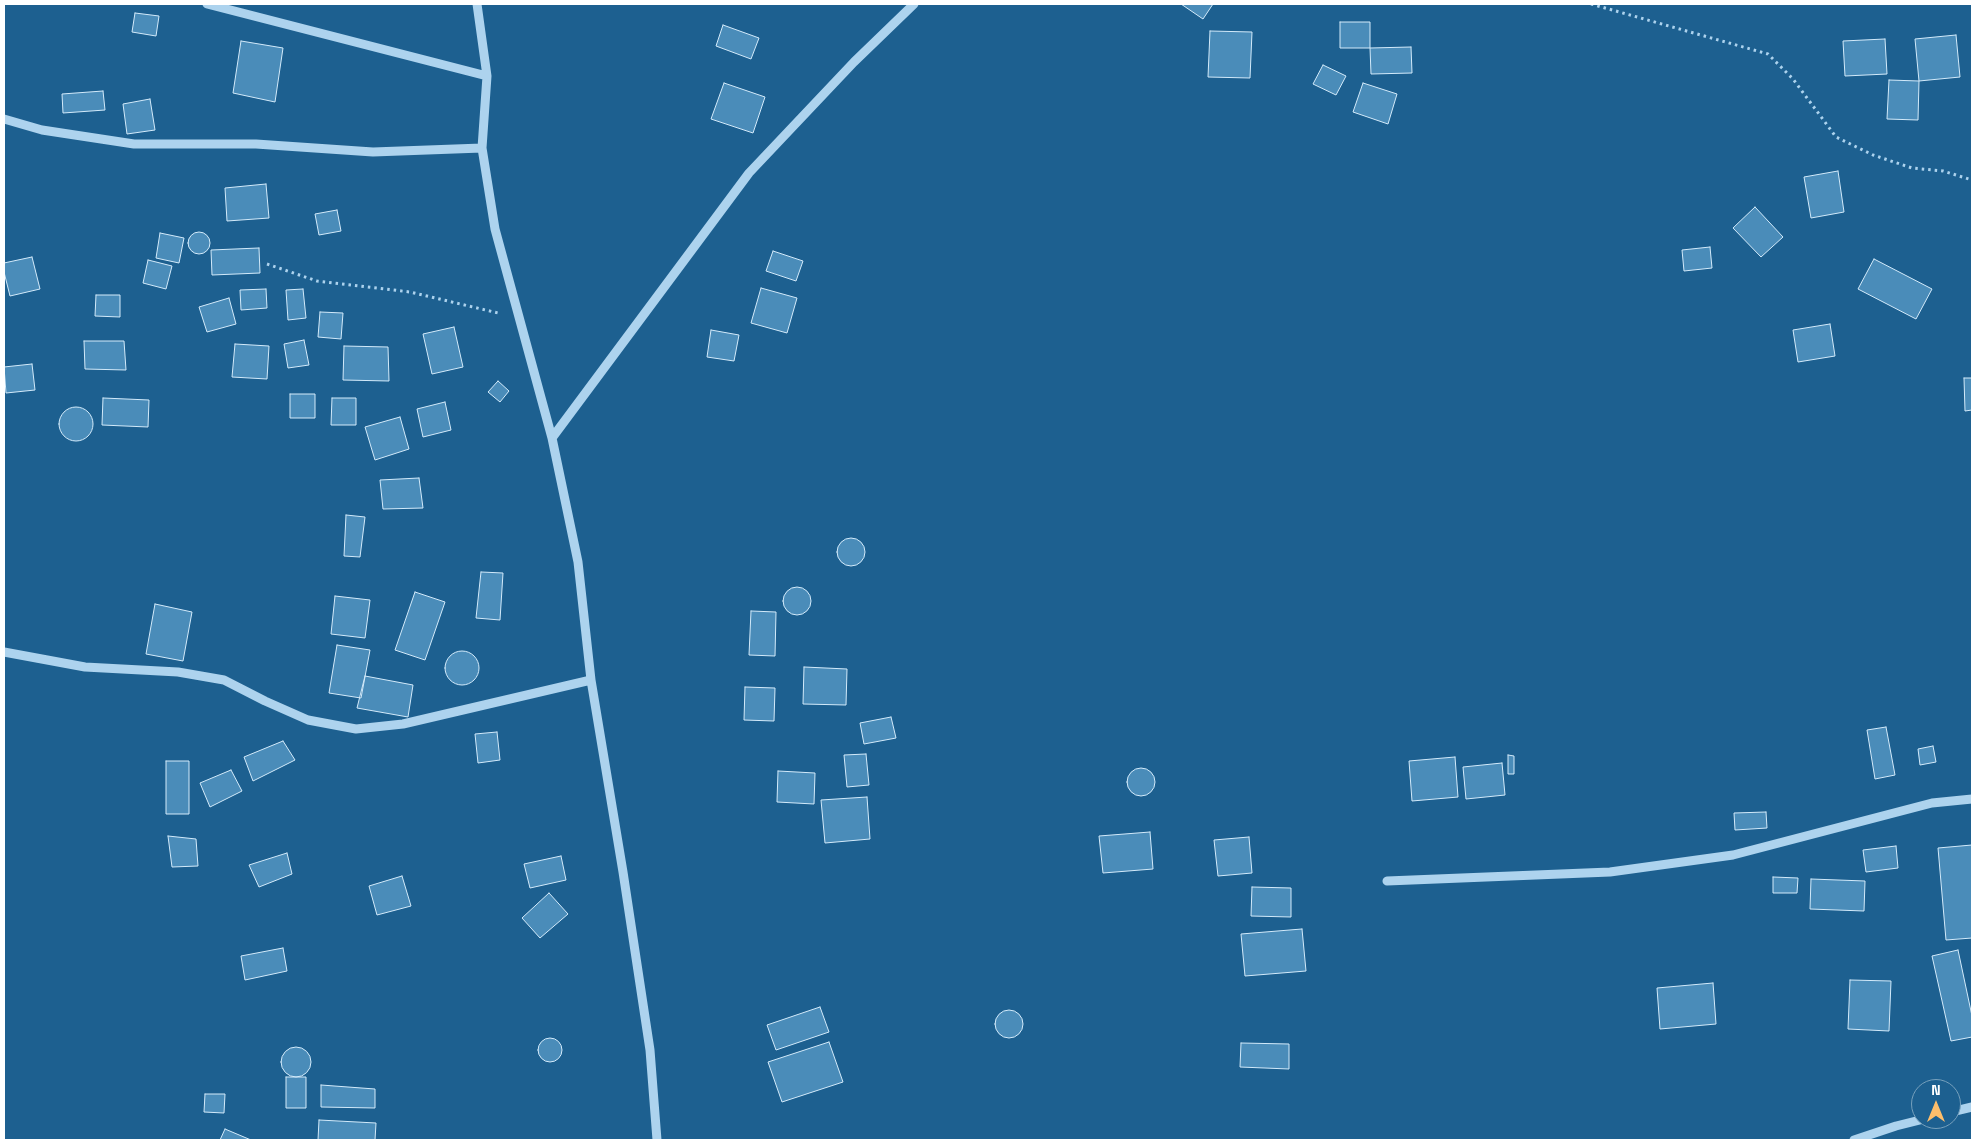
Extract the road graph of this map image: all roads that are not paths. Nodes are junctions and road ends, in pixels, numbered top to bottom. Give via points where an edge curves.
1 (207, 4) edge
2 (477, 4) edge
3 (914, 4) edge
4 (487, 76) junction
5 (4, 119) edge
6 (482, 148) junction
7 (552, 438) junction
8 (4, 652) edge
9 (591, 680) junction
10 (1972, 799) edge
11 (1387, 881) dead end
12 (1911, 1122) edge
13 (656, 1140) edge
14 (1854, 1140) edge

1 - 4 street
2 - 4 street
3 - 7 street via 749,173
4 - 6 street
5 - 6 street via 42,130 134,144 256,144 373,152
6 - 7 street via 495,229
7 - 9 street via 578,562
8 - 9 street via 85,667 178,672 224,680 308,720 356,729 403,724
9 - 13 street via 650,1050
10 - 11 street via 1932,803 1733,855 1610,872
12 - 14 street

